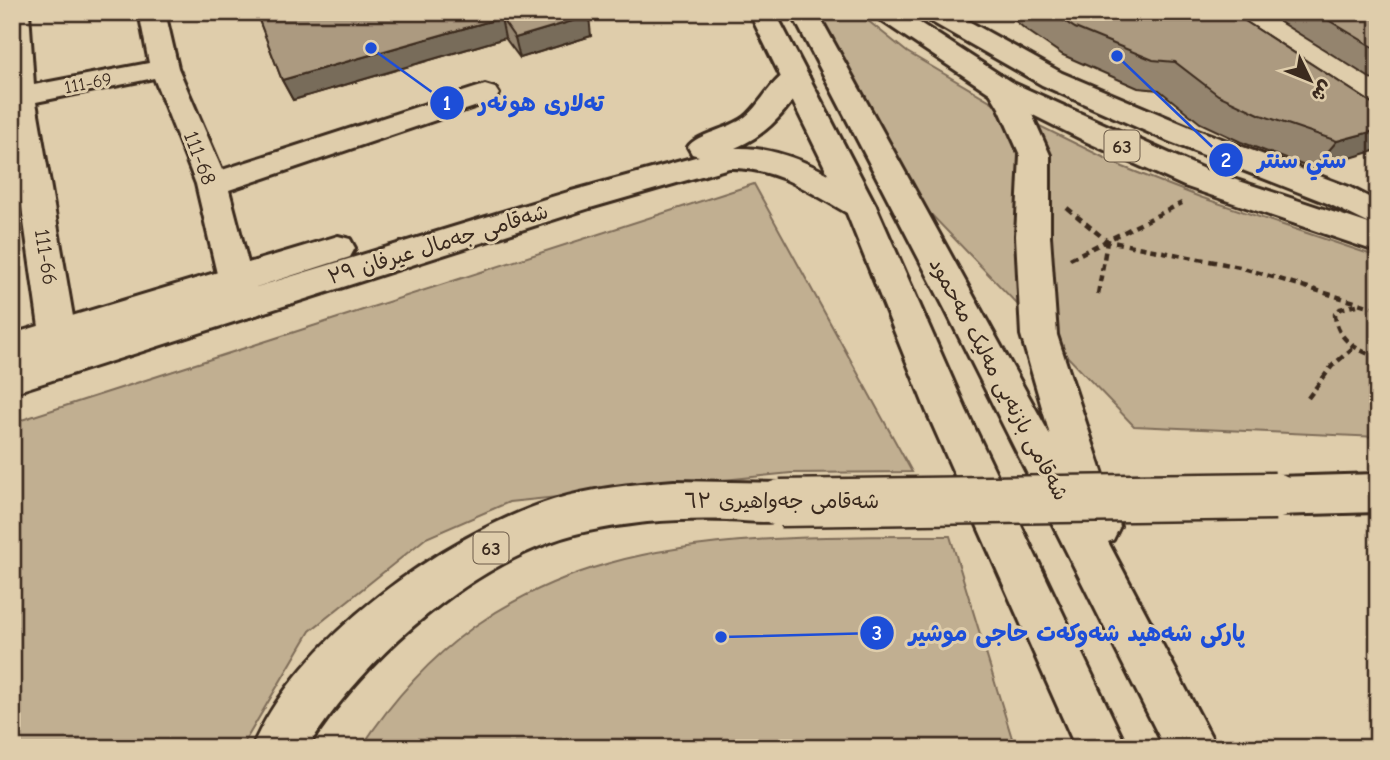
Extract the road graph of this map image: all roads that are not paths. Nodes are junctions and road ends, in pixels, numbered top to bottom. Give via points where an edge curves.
1 (16, 12) edge
2 (152, 12) edge
3 (762, 12) edge
4 (804, 12) edge
5 (886, 12) edge
6 (932, 12) edge
7 (164, 68) junction
8 (795, 78) junction
9 (1001, 88) junction
10 (485, 93) dead end
11 (17, 97) edge
12 (212, 184) junction
13 (860, 206) junction
14 (1378, 216) edge
15 (1378, 240) edge
16 (240, 291) junction
17 (58, 334) junction
18 (12, 349) edge
19 (12, 377) edge
20 (1378, 493) edge
21 (1128, 625) junction
22 (1068, 673) junction
23 (277, 748) edge
24 (1085, 748) edge
25 (1102, 748) edge
26 (1192, 748) edge

1 - 11 main road, 111-66
2 - 7 main road, 111-68
3 - 8 main road
4 - 21 main road, شەقامی بازنەیی مەلیک مەحمود
5 - 9 main road, 63
6 - 14 main road via 1052,79 1338,195
7 - 11 main road, 111-69
7 - 12 main road, 111-68
8 - 13 main road
8 - 16 main road, شەقامی جەمال عیرفان ٣٩ via 763,119 725,142 566,181
9 - 15 main road, 63 via 1217,186
9 - 21 main road via 1035,155 1033,236 1039,335
10 - 12 main road
11 - 17 main road, 111-66
12 - 16 main road, 111-68
13 - 16 main road, شەقامی جەمال عیرفان ٣٩ via 779,163 755,157 729,158
13 - 22 main road via 946,410
16 - 17 main road, شەقامی جەمال عیرفان ٣٩
16 - 19 main road, شەقامی جەمال عیرفان ٣٩
17 - 18 main road, شەقامی جەمال عیرفان ٣٩
20 - 23 main road, شەقامی جەواهیری ٦٣ / 63, bridge via 780,503 680,500 568,516 503,542 440,578 375,628 344,657
21 - 26 main road, شەقامی بازنەیی مەلیک مەحمود
22 - 24 main road
22 - 25 main road

